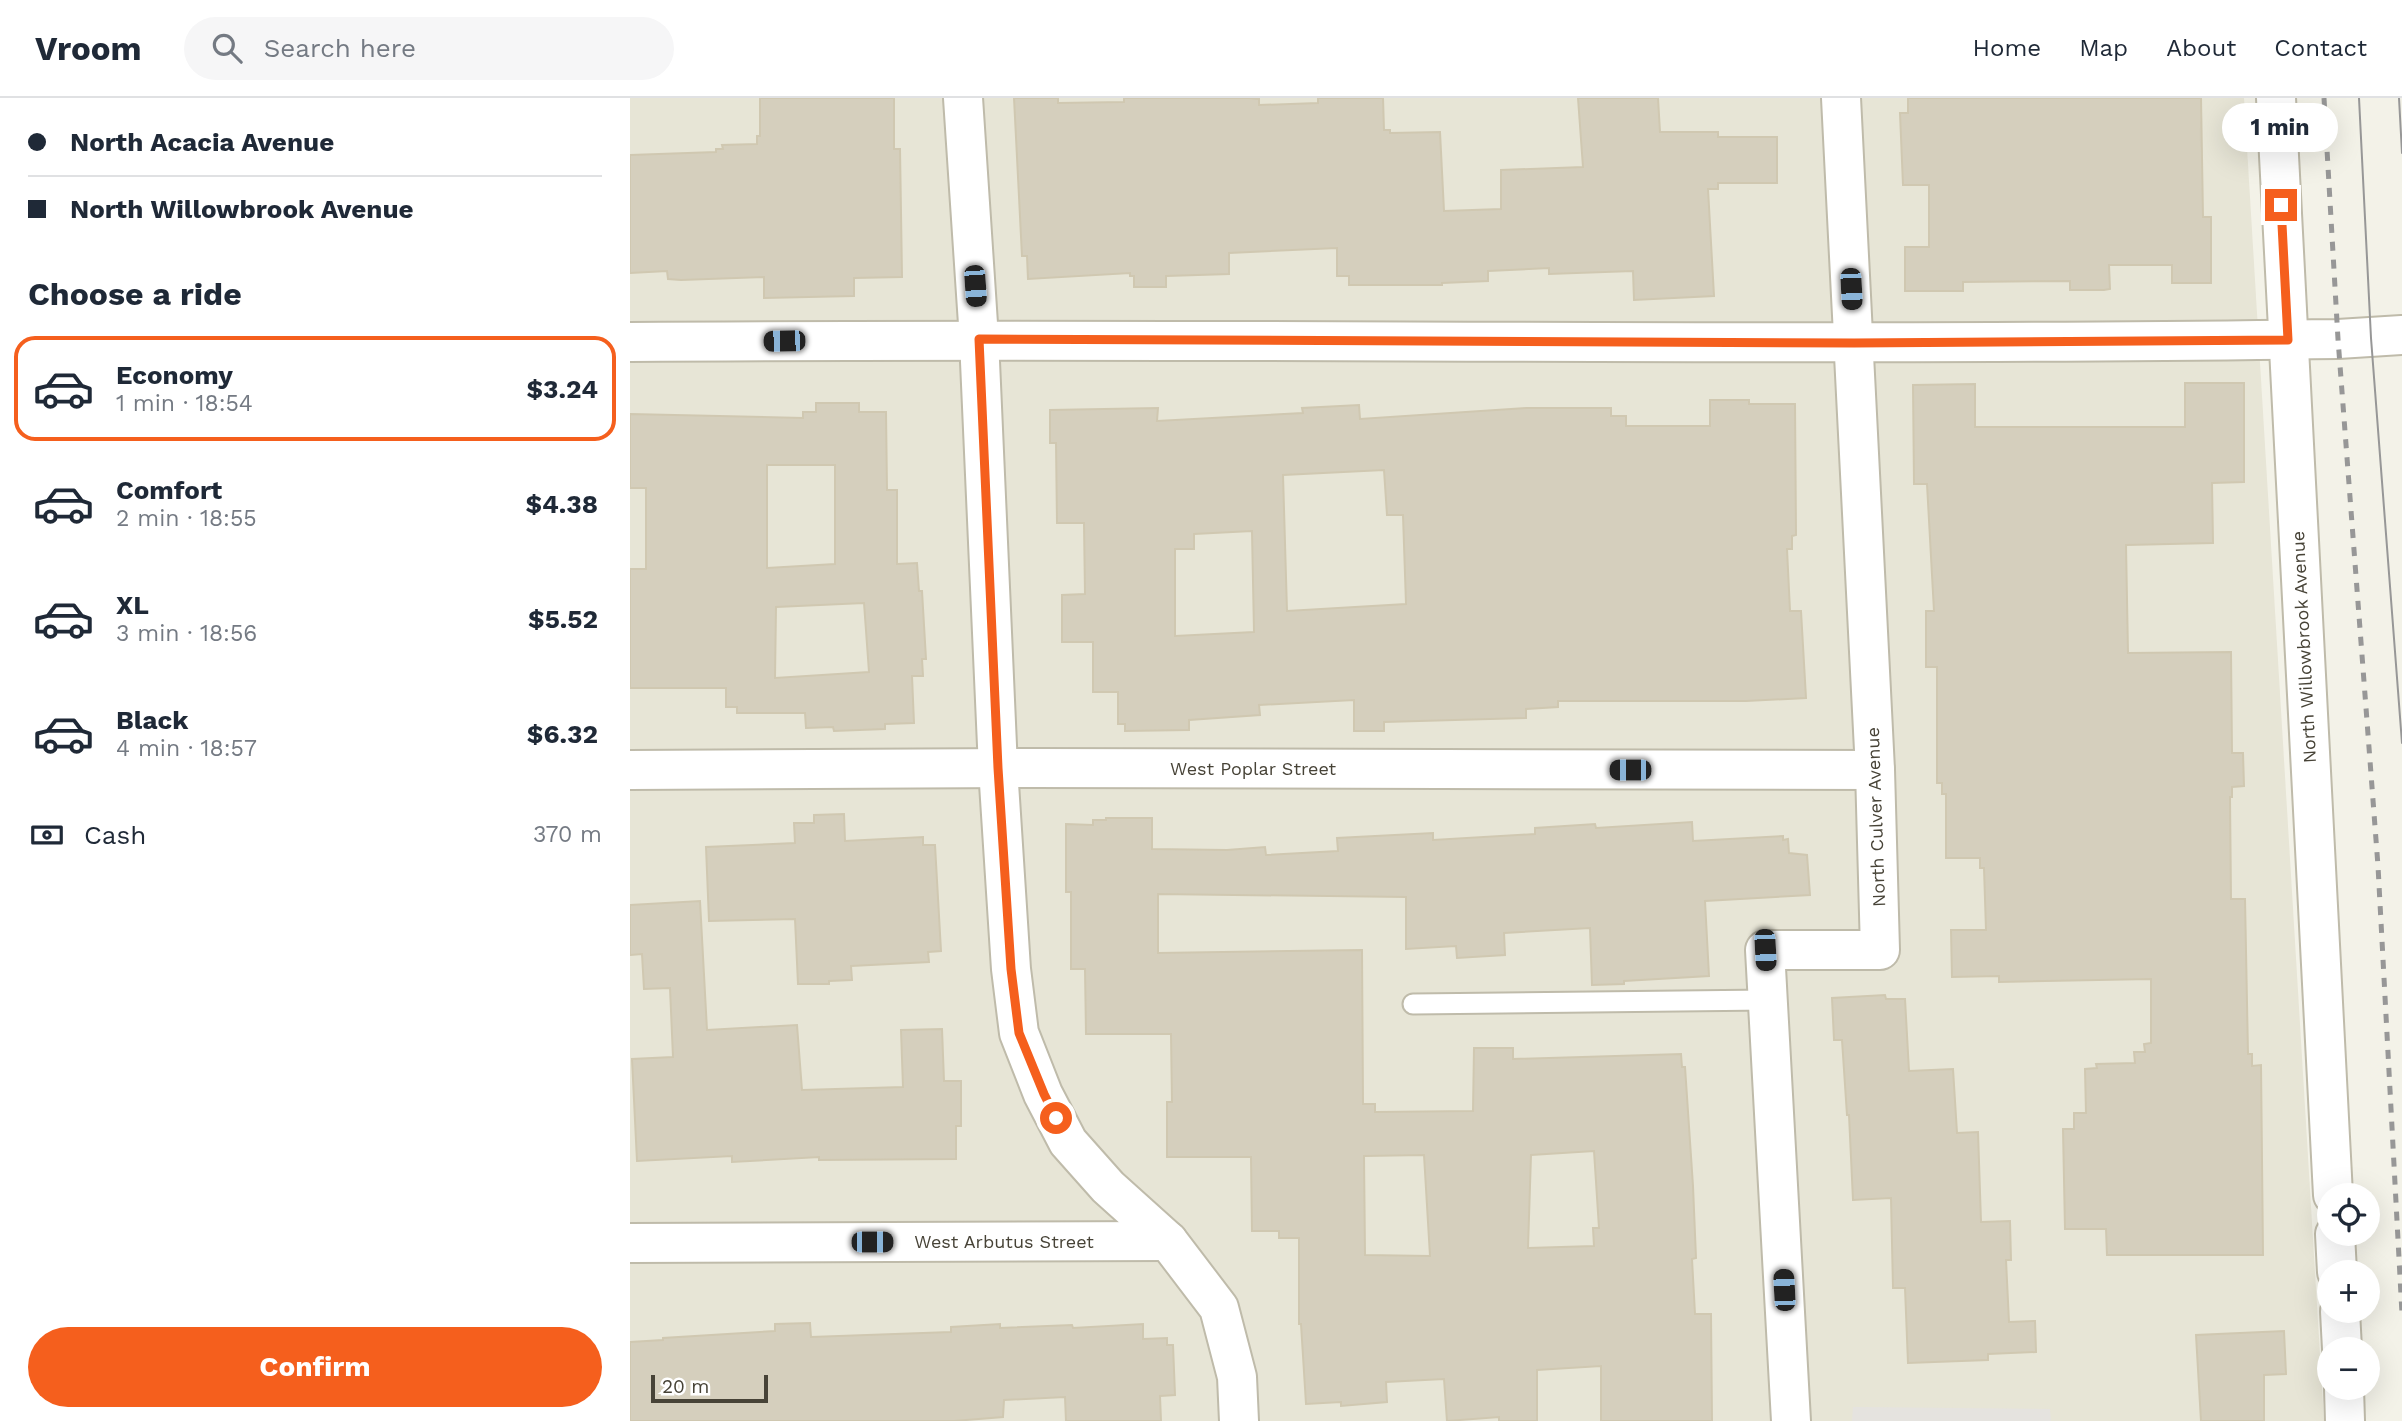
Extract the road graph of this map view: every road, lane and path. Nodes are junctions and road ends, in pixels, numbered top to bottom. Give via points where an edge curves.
1 (963, 98) edge
2 (1841, 98) edge
3 (2276, 98) edge
4 (2402, 335) edge
5 (979, 339) junction
6 (2288, 340) junction
7 (630, 342) edge
8 (1854, 343) junction
9 (998, 768) junction
10 (630, 770) edge
11 (1875, 770) junction
12 (1768, 1000) junction
13 (1413, 1004) dead end
14 (2332, 1183) edge
15 (1168, 1241) junction
16 (630, 1243) edge
17 (2344, 1400) edge
18 (1239, 1421) edge
19 (1791, 1421) edge
20 (2345, 1421) edge

1 - 5 street
2 - 8 street, North Culver Avenue
3 - 6 street, North Willowbrook Avenue
4 - 6 street
5 - 7 street
5 - 8 street
5 - 9 street
6 - 8 street
6 - 14 street, North Willowbrook Avenue
8 - 11 street, North Culver Avenue
9 - 10 street, West Poplar Street
9 - 11 street, West Poplar Street
9 - 15 street via 1019,1033 1068,1142 1108,1187
11 - 12 street, North Culver Avenue via 1880,950 1765,950
12 - 13 lane
12 - 19 street, North Culver Avenue
15 - 16 street, West Arbutus Street
15 - 18 street via 1219,1308 1237,1377
17 - 20 street

